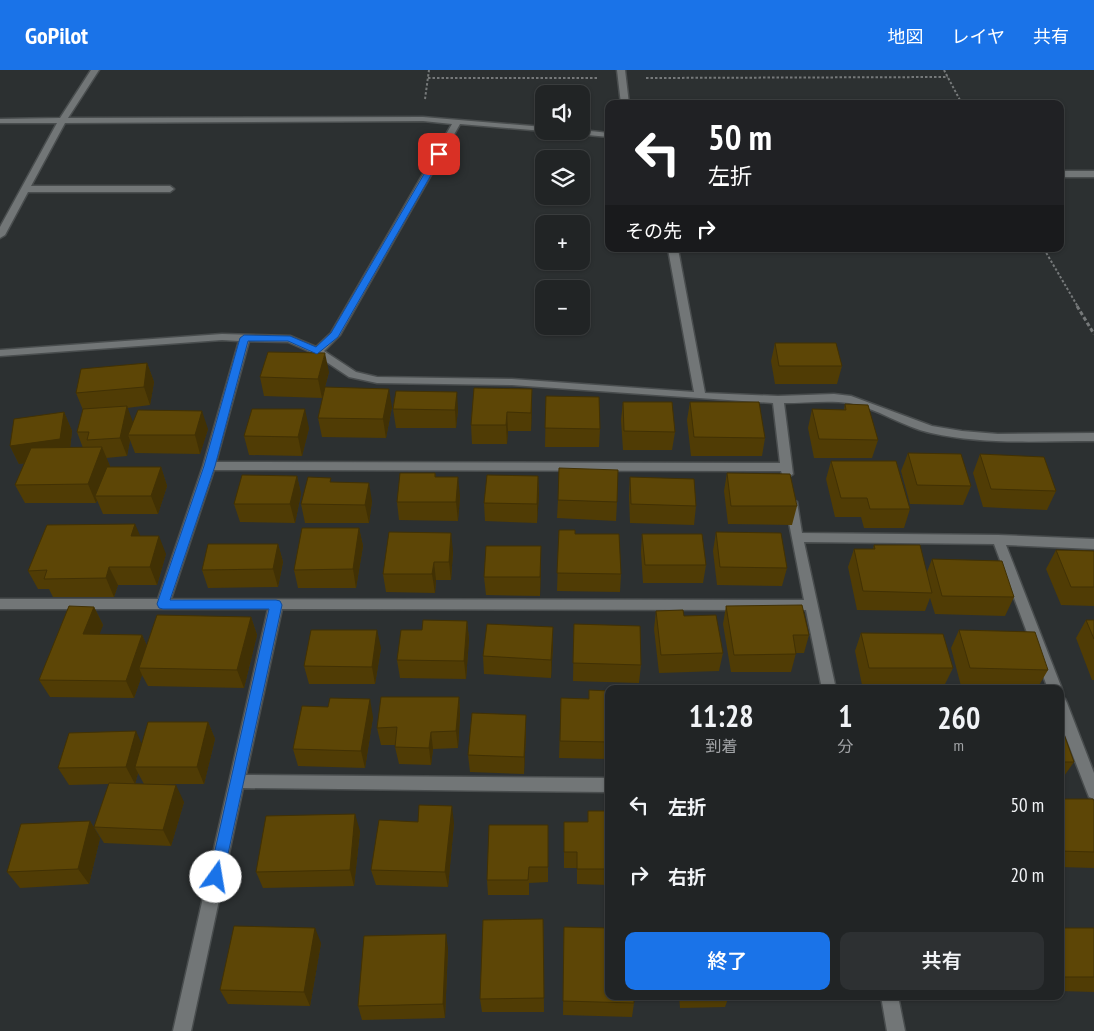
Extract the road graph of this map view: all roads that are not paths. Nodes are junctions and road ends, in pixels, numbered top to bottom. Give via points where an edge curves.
1 (95, 70) edge
2 (622, 74) edge
3 (625, 100) edge
4 (63, 120) junction
5 (0, 121) edge
6 (458, 121) junction
7 (535, 128) edge
8 (590, 133) edge
9 (605, 135) edge
10 (1064, 174) edge
11 (1094, 174) edge
12 (26, 189) junction
13 (170, 189) dead end
14 (0, 235) edge
15 (674, 252) edge
16 (244, 338) junction
17 (317, 351) junction
18 (0, 353) edge
19 (700, 396) junction
20 (778, 400) junction
21 (1094, 437) edge
22 (209, 466) junction
23 (786, 467) junction
24 (797, 537) junction
25 (998, 540) junction
26 (1094, 544) edge
27 (0, 604) edge
28 (163, 604) junction
29 (812, 604) junction
30 (276, 605) junction
31 (828, 685) edge
32 (1053, 685) edge
33 (1064, 713) edge
34 (238, 781) junction
35 (605, 785) edge
36 (1094, 792) edge
37 (890, 1000) edge
38 (182, 1031) edge
39 (896, 1031) edge

1 - 4 street
2 - 3 street
4 - 5 street
4 - 6 street
4 - 12 street
6 - 7 street
6 - 17 street via 335,334
8 - 9 street
10 - 11 street
12 - 13 street
12 - 14 street
15 - 19 street
16 - 17 street via 290,339
16 - 18 street
16 - 22 street
17 - 19 street via 353,375 377,380 512,382
19 - 20 street
20 - 21 street via 851,400 930,429 962,435
20 - 23 street
22 - 23 street
22 - 28 street
23 - 24 street
24 - 25 street
24 - 29 street
25 - 26 street
25 - 32 street
27 - 28 street
28 - 30 street
29 - 30 street
29 - 31 street
30 - 34 street
33 - 36 street
34 - 35 street
34 - 38 street
37 - 39 street

